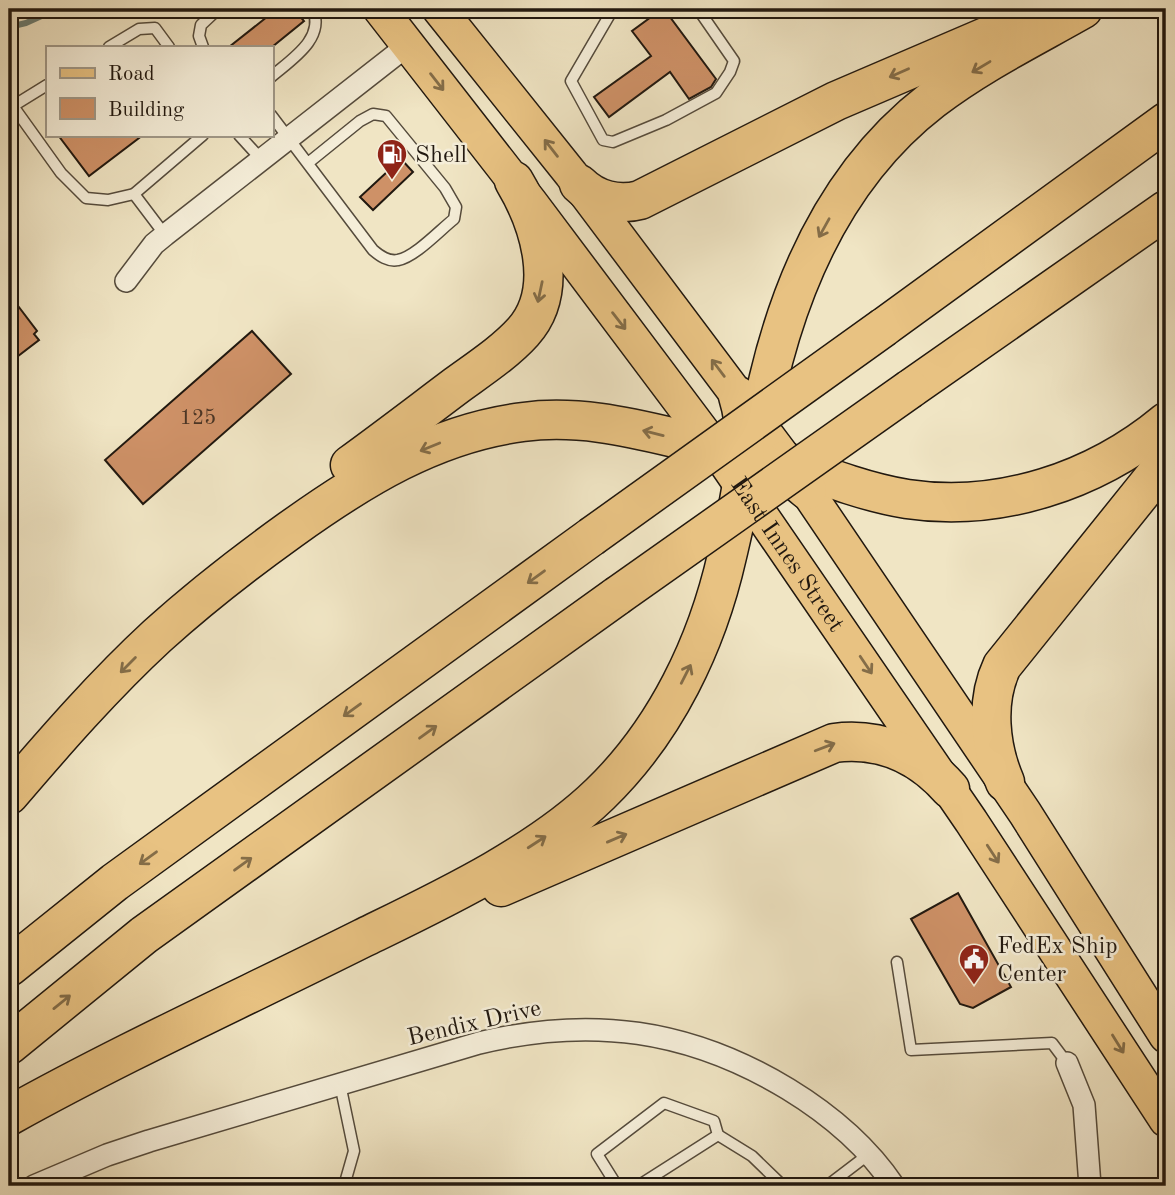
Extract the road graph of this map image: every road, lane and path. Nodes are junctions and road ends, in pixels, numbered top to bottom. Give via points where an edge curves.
1 (218, 9) edge
2 (313, 9) edge
3 (380, 9) edge
4 (439, 9) edge
5 (613, 9) edge
6 (698, 9) edge
7 (1052, 9) edge
8 (1083, 9) edge
9 (408, 45) junction
10 (111, 46) edge
11 (168, 46) edge
12 (203, 46) edge
13 (273, 75) edge
14 (46, 86) edge
15 (273, 117) edge
16 (1166, 122) edge
17 (202, 136) edge
18 (240, 136) edge
19 (289, 136) junction
20 (260, 158) junction
21 (308, 163) junction
22 (514, 181) junction
23 (579, 184) junction
24 (134, 194) junction
25 (1166, 210) edge
26 (165, 235) junction
27 (126, 281) dead end
28 (1166, 422) edge
29 (750, 455) junction
30 (1166, 462) edge
31 (157, 637) junction
32 (1005, 782) junction
33 (950, 789) junction
34 (9, 795) edge
35 (897, 962) dead end
36 (9, 967) edge
37 (261, 989) junction
38 (1166, 1036) edge
39 (9, 1045) edge
40 (1067, 1063) joint
41 (340, 1084) junction
42 (9, 1116) edge
43 (1166, 1120) edge
44 (718, 1135) junction
45 (869, 1154) junction
46 (34, 1186) edge
47 (344, 1186) edge
48 (617, 1186) edge
49 (638, 1186) edge
50 (783, 1186) edge
51 (827, 1186) edge
52 (894, 1186) edge
53 (1090, 1186) edge

1 - 12 lane via 201,25
2 - 13 lane via 317,28 311,42
3 - 9 main road, East Innes Street
23 -> 4 main road, East Innes Street
5 - 6 lane via 571,81 603,140 612,142 716,93 730,72 734,61
7 -> 23 highway via 836,101 640,200 602,199
8 -> 29 highway via 932,100 867,166 830,219 801,276
9 - 19 street
9 -> 22 main road, East Innes Street
10 - 11 lane via 139,29 155,28
14 - 24 lane via 13,106 61,173 86,198 108,200
15 - 19 lane
16 -> 36 highway, bridge via 115,882
17 - 24 lane
18 - 20 lane
19 - 20 street
19 - 21 lane
20 - 26 street
21 - 21 lane via 383,258 397,261 410,256 454,219 456,207 445,188 386,116 373,114 360,121
22 -> 29 main road, East Innes Street
22 -> 31 highway via 534,226 543,264 538,304 523,331 293,509
29 -> 23 main road, East Innes Street
24 - 26 lane
39 -> 25 highway, bridge via 145,935
26 - 27 street
28 - 29 highway via 1138,445 1090,472 1037,490 982,500 891,496
29 -> 31 highway via 580,420 525,422 453,438 386,468 323,506
29 - 32 main road, East Innes Street
29 -> 33 main road, East Innes Street via 823,603
37 -> 29 highway via 479,878 557,828 601,793 657,722 695,658 717,598
30 - 32 highway via 1002,666 992,711 997,761
31 -> 34 highway via 75,719
32 - 38 main road, East Innes Street
37 -> 33 highway via 834,743 868,743 903,752 931,769
33 -> 43 main road, East Innes Street
35 - 40 lane via 911,1050 1052,1042
37 - 42 highway
40 - 53 street via 1084,1105
41 - 45 street, Bendix Drive via 513,1035 578,1028 652,1034 720,1054 759,1073 807,1101
41 - 46 street, Bendix Drive via 139,1144
41 - 47 lane via 354,1151
44 - 48 lane via 714,1121 664,1103 597,1154
44 - 49 lane
44 - 50 lane via 752,1156
45 - 51 lane
45 - 52 street, Bendix Drive

